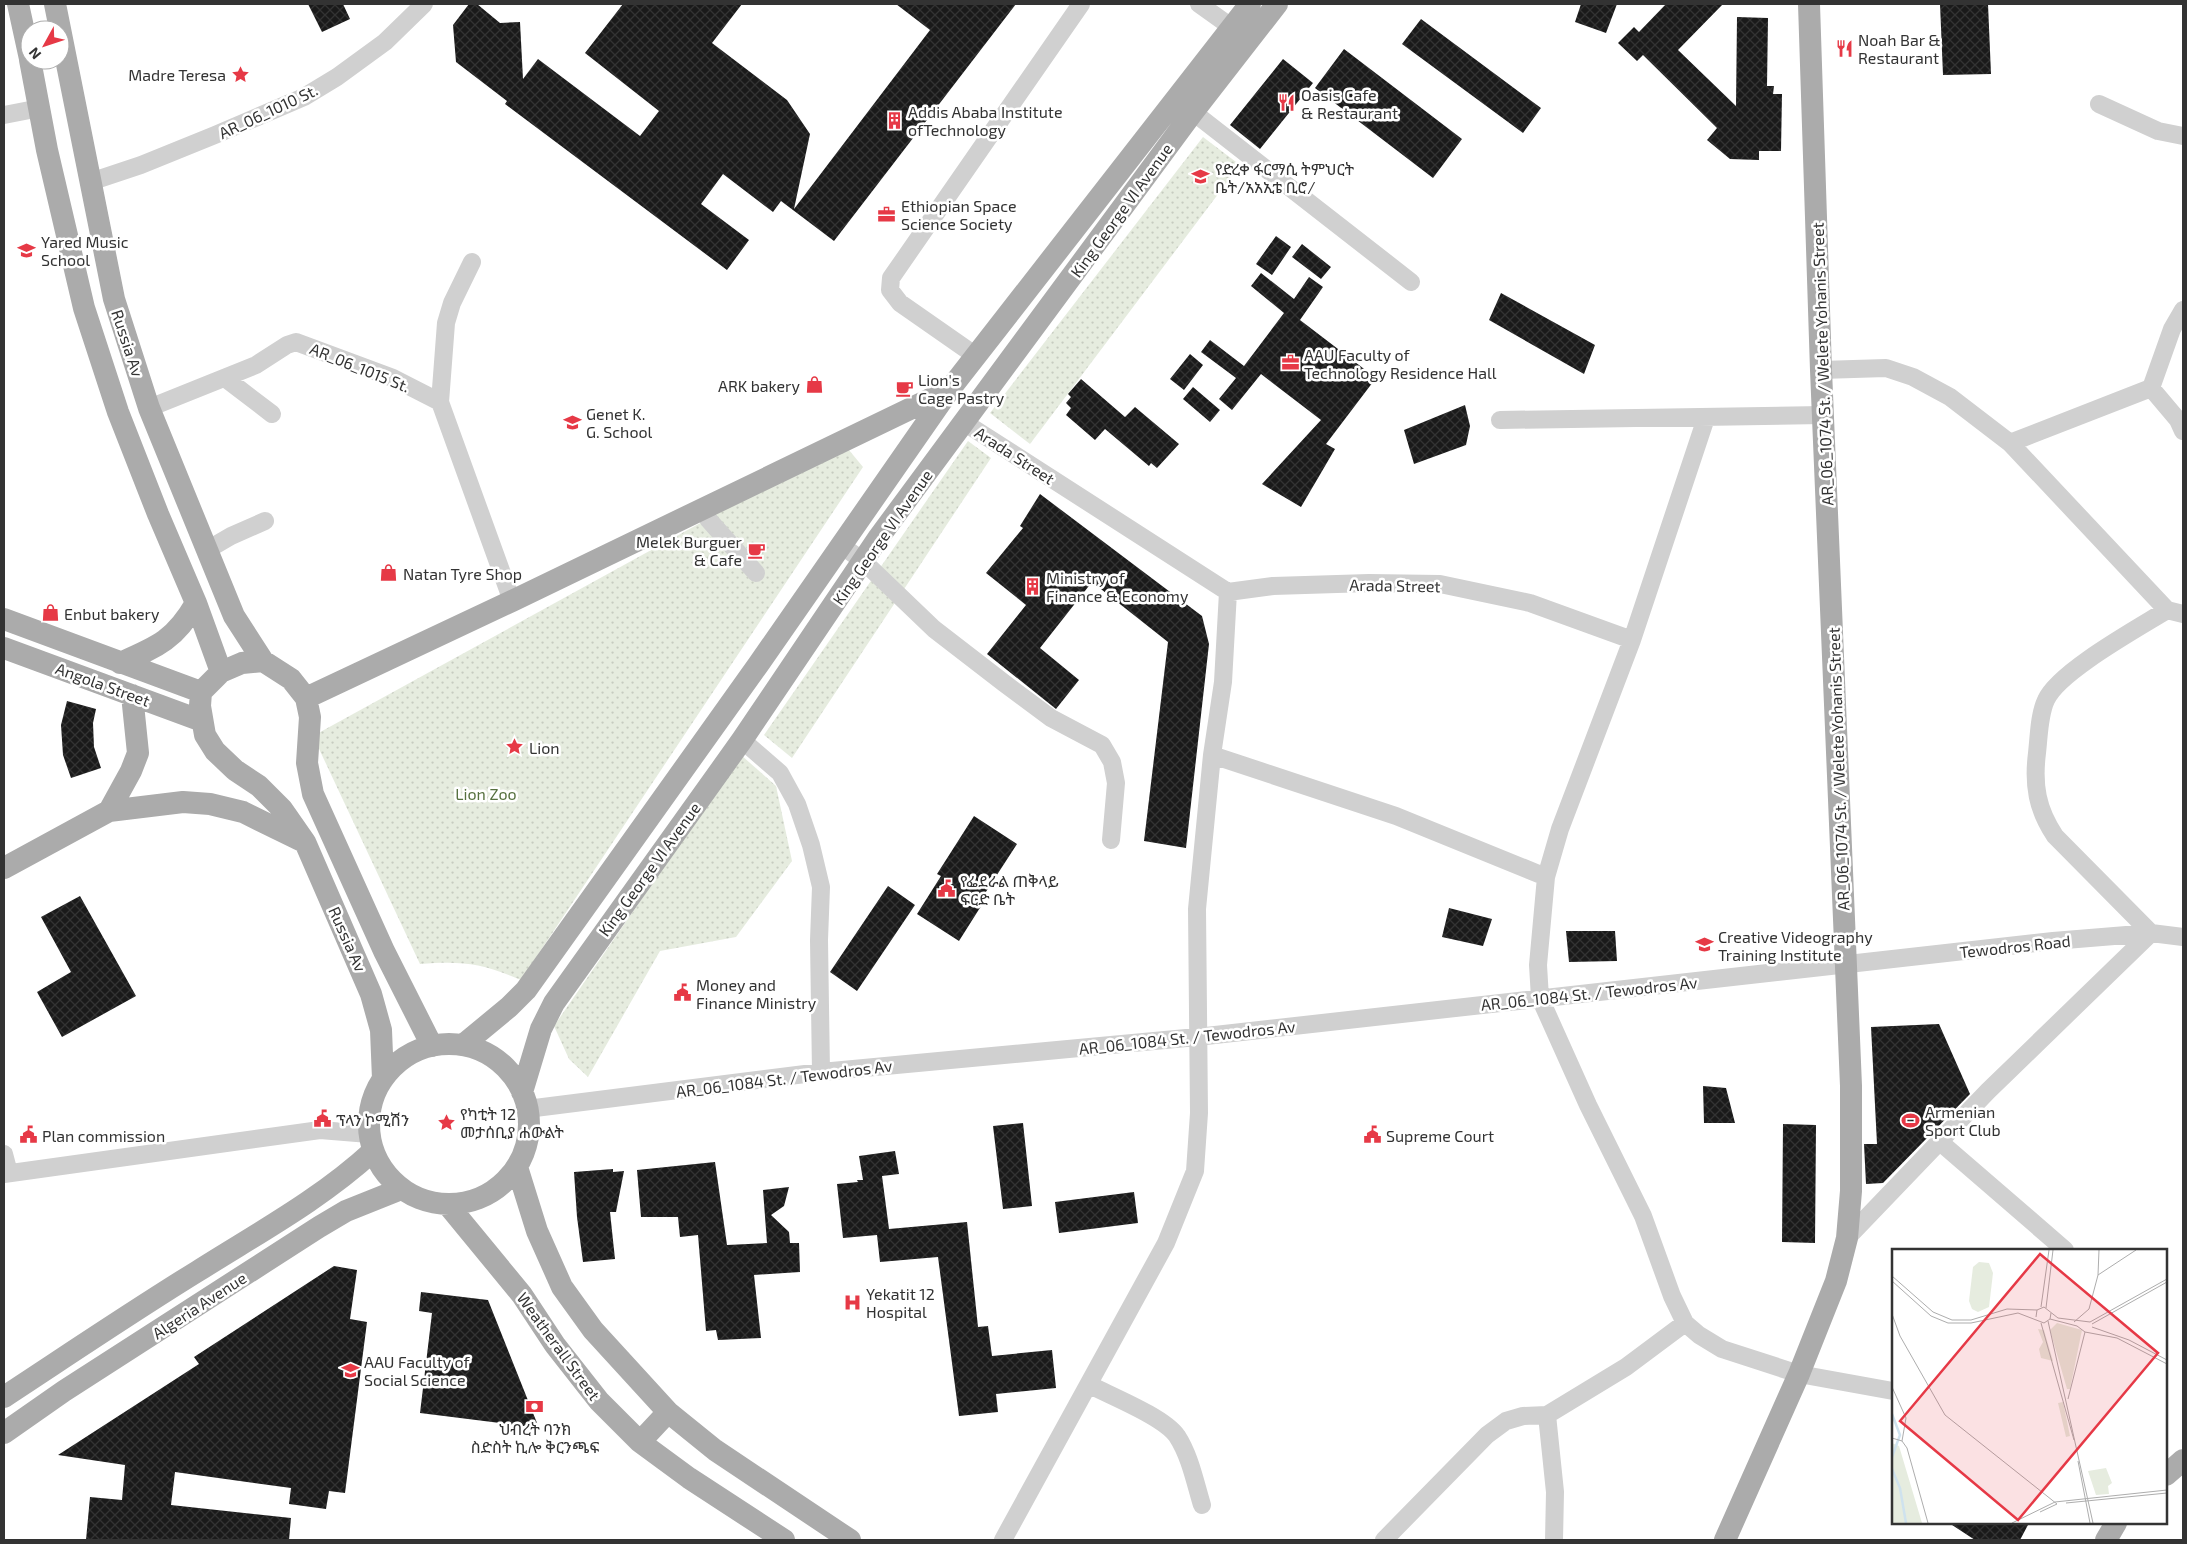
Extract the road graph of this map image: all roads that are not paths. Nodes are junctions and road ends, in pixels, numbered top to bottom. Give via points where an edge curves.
1 (18, 4) edge
2 (55, 4) edge
3 (424, 4) edge
4 (1081, 4) edge
5 (1199, 4) edge
6 (1250, 4) edge
7 (1277, 4) edge
8 (1809, 4) edge
9 (21, 20) edge
10 (1241, 34) junction
11 (32, 70) edge
12 (2099, 104) dead end
13 (1184, 105) junction
14 (40, 108) junction
15 (4, 115) edge
16 (2183, 136) edge
17 (83, 140) junction
18 (47, 150) junction
19 (90, 182) junction
20 (472, 262) dead end
21 (1411, 282) dead end
22 (114, 299) junction
23 (84, 308) junction
24 (2183, 310) edge
25 (976, 356) junction
26 (1821, 370) junction
27 (225, 378) junction
28 (2151, 388) junction
29 (950, 389) junction
30 (988, 391) junction
31 (440, 402) junction
32 (149, 408) junction
33 (272, 414) dead end
34 (1823, 415) junction
35 (1706, 418) junction
36 (1500, 420) dead end
37 (965, 423) junction
38 (2183, 431) edge
39 (2010, 443) junction
40 (708, 519) dead end
41 (265, 521) dead end
42 (841, 545) junction
43 (207, 550) junction
44 (863, 561) junction
45 (756, 573) dead end
46 (1228, 592) junction
47 (512, 602) junction
48 (196, 603) junction
49 (2175, 612) edge
50 (4, 619) edge
51 (1632, 640) junction
52 (4, 648) edge
53 (263, 661) junction
54 (120, 663) junction
55 (758, 665) junction
56 (221, 672) junction
57 (784, 677) junction
58 (202, 692) junction
59 (132, 695) junction
60 (306, 698) junction
61 (202, 721) junction
62 (742, 740) junction
63 (1212, 755) junction
64 (109, 811) junction
65 (1111, 840) dead end
66 (305, 842) junction
67 (4, 868) edge
68 (1546, 877) junction
69 (2151, 933) junction
70 (2183, 937) edge
71 (1846, 965) junction
72 (1540, 998) junction
73 (1197, 1037) junction
74 (432, 1046) junction
75 (463, 1046) junction
76 (821, 1072) junction
77 (383, 1079) junction
78 (525, 1100) junction
79 (371, 1142) junction
80 (1940, 1142) junction
81 (4, 1154) edge
82 (517, 1167) junction
83 (7, 1173) edge
84 (401, 1189) junction
85 (448, 1205) junction
86 (1847, 1238) junction
87 (2064, 1249) edge
88 (182, 1281) junction
89 (199, 1305) junction
90 (1685, 1323) junction
91 (1799, 1374) junction
92 (1090, 1385) junction
93 (1892, 1391) edge
94 (4, 1397) edge
95 (668, 1412) junction
96 (1547, 1415) junction
97 (4, 1433) edge
98 (640, 1442) junction
99 (2183, 1460) edge
100 (2167, 1473) edge
101 (1202, 1505) dead end
102 (2115, 1524) edge
103 (784, 1540) edge
104 (850, 1540) edge
105 (1004, 1540) edge
106 (1384, 1540) edge
107 (1554, 1540) edge
108 (1725, 1540) edge
109 (2106, 1540) edge

1 - 9 main road, Russia Av
2 - 17 main road, Russia Av
3 - 19 street, AR_06_1010 St. via 385,42 304,97 199,142
4 - 25 street via 891,278 890,290 900,303
5 - 10 street
6 - 10 main road, King George VI Avenue
7 - 10 main road, King George VI Avenue
8 - 26 main road, AR_06_1074 St. / Welete Yohanis Street
10 - 13 main road, King George VI Avenue
11 - 14 main road, Russia Av
12 - 16 street via 2158,131
13 - 21 street
13 - 25 main road, King George VI Avenue
13 - 30 main road, King George VI Avenue
14 - 15 street
14 - 18 main road, Russia Av
17 - 18 main road
17 - 19 main road, Russia Av
18 - 23 main road, Russia Av
19 - 22 main road, Russia Av
20 - 31 street via 446,323
22 - 23 main road
22 - 32 main road, Russia Av
23 - 48 main road, Russia Av via 118,412
24 - 28 street via 2172,329
25 - 29 main road, King George VI Avenue
26 - 34 main road, AR_06_1074 St. / Welete Yohanis Street
26 - 39 street via 1886,368 1913,377 1950,397
27 - 31 street, AR_06_1015 St. via 296,342 393,378
27 - 32 street, AR_06_1015 St.
27 - 33 street
28 - 38 street via 2178,420
28 - 39 street
29 - 30 main road
29 - 42 main road, King George VI Avenue
29 - 47 main road
30 - 37 main road, King George VI Avenue
31 - 47 street
32 - 43 main road, Russia Av
34 - 35 street
34 - 71 main road, AR_06_1074 St. / Welete Yohanis Street
35 - 36 street
35 - 51 street
37 - 44 main road, King George VI Avenue
37 - 46 street, Arada Street
39 - 49 street
40 - 45 street
41 - 43 street
42 - 44 street
42 - 55 main road, King George VI Avenue
43 - 53 main road, Russia Av via 234,616
44 - 57 main road, King George VI Avenue
44 - 65 street via 934,628 1004,683 1051,718 1102,745 1112,762 1116,783
46 - 51 street, Arada Street via 1273,586 1440,584 1530,603
46 - 63 street via 1223,682
47 - 60 main road
48 - 54 main road via 176,631 156,647
48 - 56 main road, Russia Av
49 - 69 street via 2072,671 2056,685 2046,700 2035,766 2036,794 2054,836
50 - 54 main road
51 - 68 street via 1560,829
52 - 59 main road, Angola Street
53 - 56 main road via 242,663
53 - 60 main road via 291,679
54 - 58 main road
55 - 57 main road
55 - 75 main road, King George VI Avenue via 526,990
56 - 58 main road
57 - 62 main road, King George VI Avenue
58 - 61 main road, Russia Av
59 - 61 main road, Angola Street
59 - 64 main road via 138,753
60 - 74 main road, Russia Av via 310,717 307,763 313,794
61 - 66 main road, Russia Av via 205,735 215,751 282,809
62 - 76 street via 780,773 798,804 821,887
62 - 78 main road, King George VI Avenue via 554,1003 541,1029
63 - 68 street via 1396,816
63 - 73 street via 1197,909
64 - 66 main road via 183,802 210,804 244,812
64 - 67 main road
66 - 77 main road, Russia Av via 371,994 381,1030
68 - 72 street via 1538,965
69 - 70 street, Tewodros Road
69 - 71 street, Tewodros Road
69 - 80 street via 2002,1077
71 - 72 street, AR_06_1084 St. / Tewodros Av
71 - 86 main road, AR_06_1074 St. / Welete Yohanis Street via 1851,1086 1851,1191
72 - 73 street, AR_06_1084 St. / Tewodros Av
72 - 90 street via 1643,1216
73 - 76 street, AR_06_1084 St. / Tewodros Av
73 - 92 street via 1199,1113 1195,1170 1166,1243
74 - 75 main road
74 - 77 main road via 404,1057
75 - 78 main road via 487,1054 507,1070
76 - 78 street, AR_06_1084 St. / Tewodros Av
77 - 79 main road via 372,1105
78 - 82 main road via 528,1139
79 - 83 street via 320,1130
79 - 84 main road via 384,1171
79 - 88 main road, Algeria Avenue via 358,1164 305,1204
80 - 86 street
80 - 87 street
81 - 83 street
82 - 85 main road via 499,1188 474,1201
82 - 95 main road via 537,1231 562,1287 592,1330
84 - 85 main road via 423,1202
84 - 89 main road, Algeria Avenue via 346,1211
85 - 98 main road, Weatherall Street via 522,1295 555,1345 599,1401
86 - 91 main road, AR_06_1074 St. / Welete Yohanis Street via 1836,1281
88 - 89 main road
88 - 94 main road, Algeria Avenue
89 - 97 main road, Algeria Avenue
90 - 91 street via 1722,1349
90 - 96 street via 1626,1367
91 - 93 street
91 - 108 main road, AR_06_1074 St. / Welete Yohanis Street
92 - 101 street via 1134,1407 1176,1434 1186,1452
92 - 105 street
95 - 98 main road
95 - 104 main road via 715,1450
96 - 106 street via 1523,1416 1506,1421 1494,1430
96 - 107 street via 1554,1492
98 - 103 main road, Weatherall Street
99 - 100 main road
102 - 109 main road

